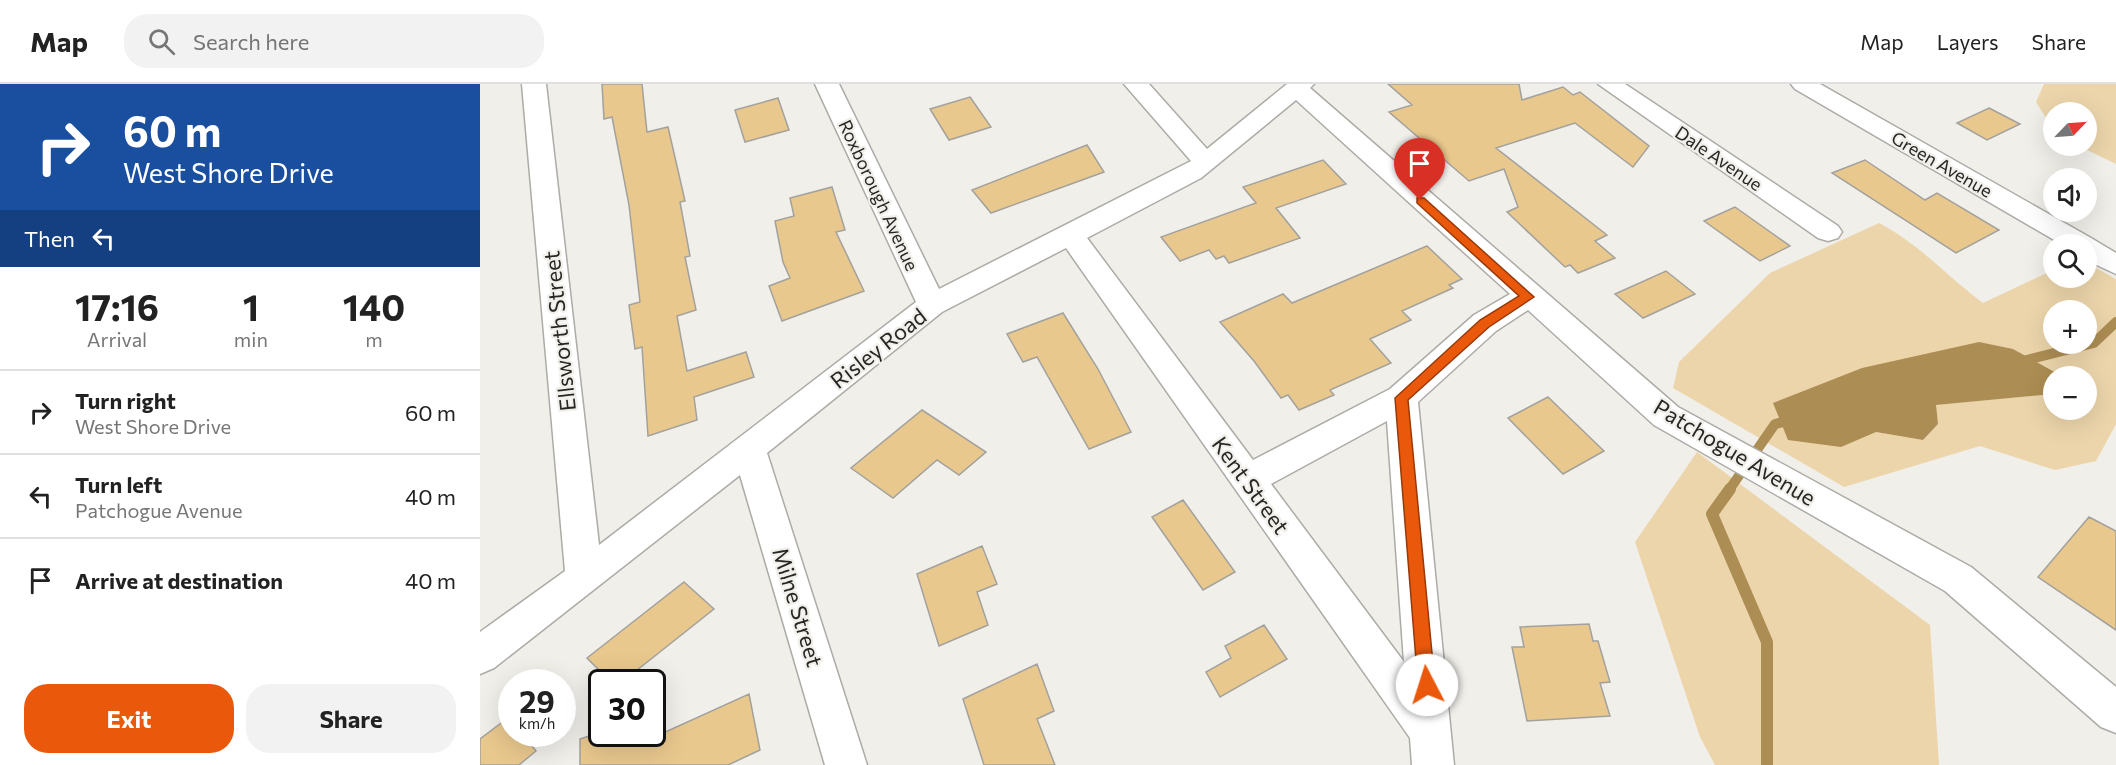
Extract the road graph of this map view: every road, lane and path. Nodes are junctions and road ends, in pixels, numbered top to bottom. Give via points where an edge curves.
1 (534, 84) edge
2 (827, 84) edge
3 (1136, 84) edge
4 (1610, 84) edge
5 (1803, 84) edge
6 (1299, 86) edge
7 (1205, 162) junction
8 (1828, 232) dead end
9 (2063, 234) edge
10 (1072, 237) junction
11 (2097, 254) edge
12 (2116, 265) edge
13 (1528, 297) junction
14 (932, 305) junction
15 (1401, 398) junction
16 (749, 450) junction
17 (1247, 480) junction
18 (584, 578) junction
19 (480, 655) edge
20 (2116, 713) edge
21 (1432, 749) edge
22 (846, 765) edge

1 - 18 street, Ellsworth Street
2 - 14 street, Roxborough Avenue
3 - 7 street
4 - 8 street, Dale Avenue
5 - 9 street, Green Avenue
6 - 7 street, Risley Road
6 - 13 street, Patchogue Avenue
7 - 10 street, Risley Road via 1192,173
10 - 14 street, Risley Road
10 - 17 street, Kent Street
11 - 12 street
13 - 15 street via 1485,323
13 - 20 street, Patchogue Avenue via 1666,416 1958,579
14 - 16 street, Risley Road
15 - 17 street
15 - 21 street
16 - 18 street, Risley Road
16 - 22 street, Milne Street
17 - 21 street, Kent Street
18 - 19 street, Risley Road

